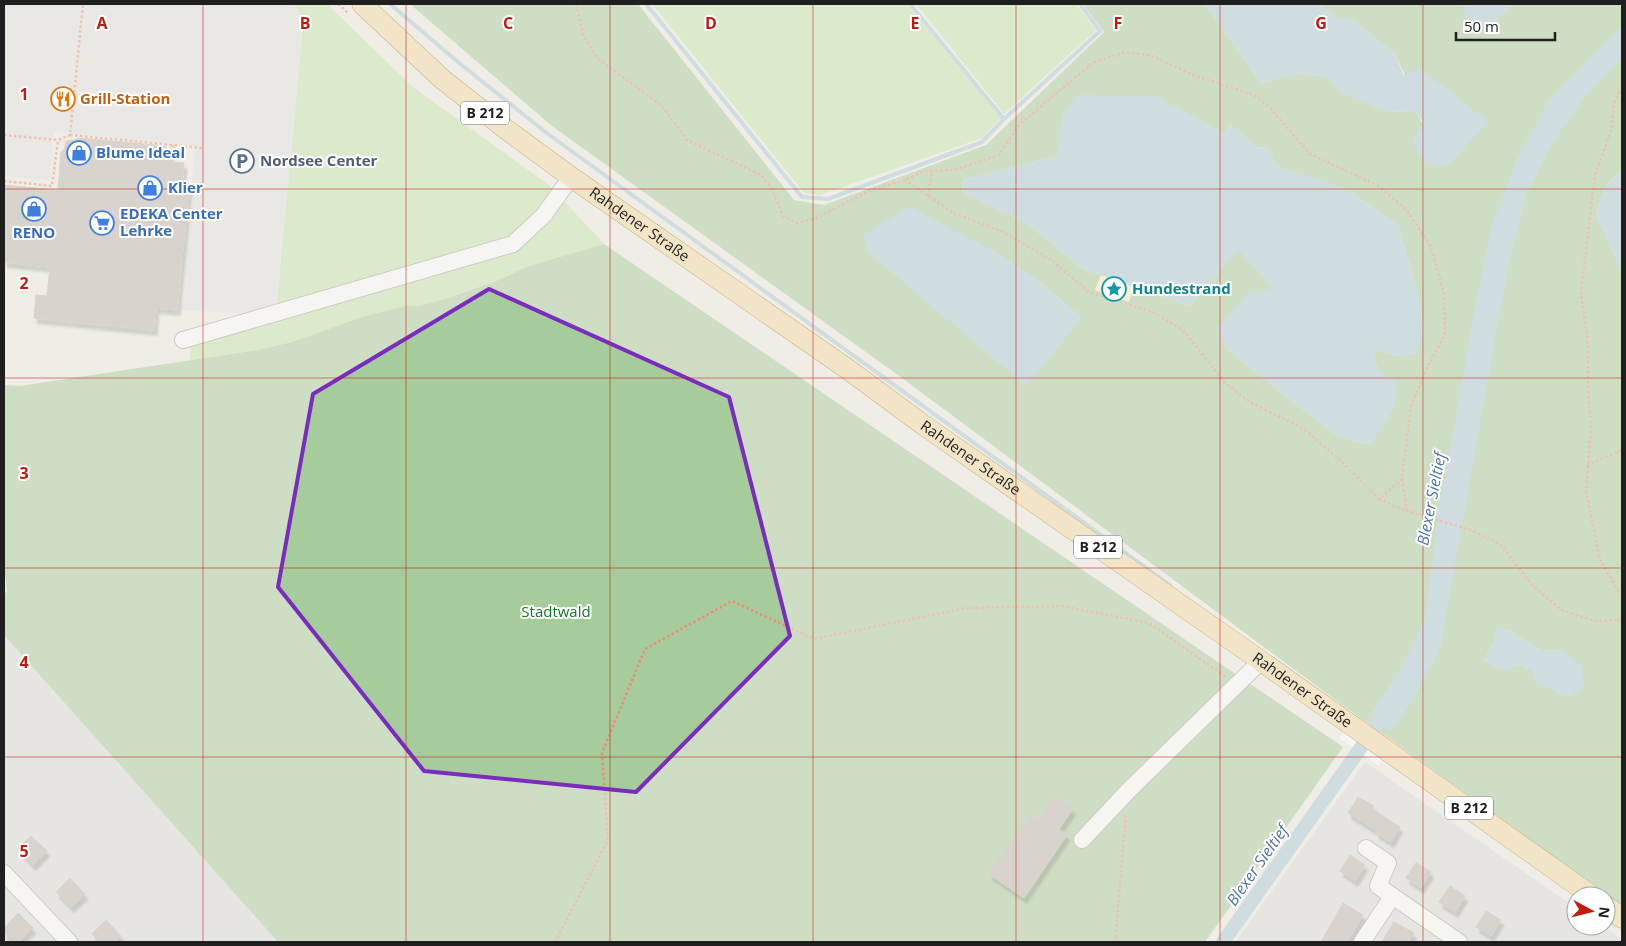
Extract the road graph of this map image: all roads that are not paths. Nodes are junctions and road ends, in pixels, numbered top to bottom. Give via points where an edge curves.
1 (362, 4) edge
2 (571, 177) junction
3 (183, 340) dead end
4 (1261, 661) junction
5 (1082, 840) dead end
6 (1366, 848) dead end
7 (4, 873) edge
8 (1578, 886) edge
9 (1392, 897) junction
10 (59, 939) edge
11 (1362, 942) edge
12 (1459, 942) edge

1 - 2 main road, Rahdener Straße / B 212 via 442,79
2 - 3 street via 544,215 514,244
2 - 4 main road, Rahdener Straße / B 212
4 - 5 street
4 - 8 main road, Rahdener Straße / B 212
6 - 9 street via 1388,863 1378,886
7 - 10 street
9 - 11 street
9 - 12 street

